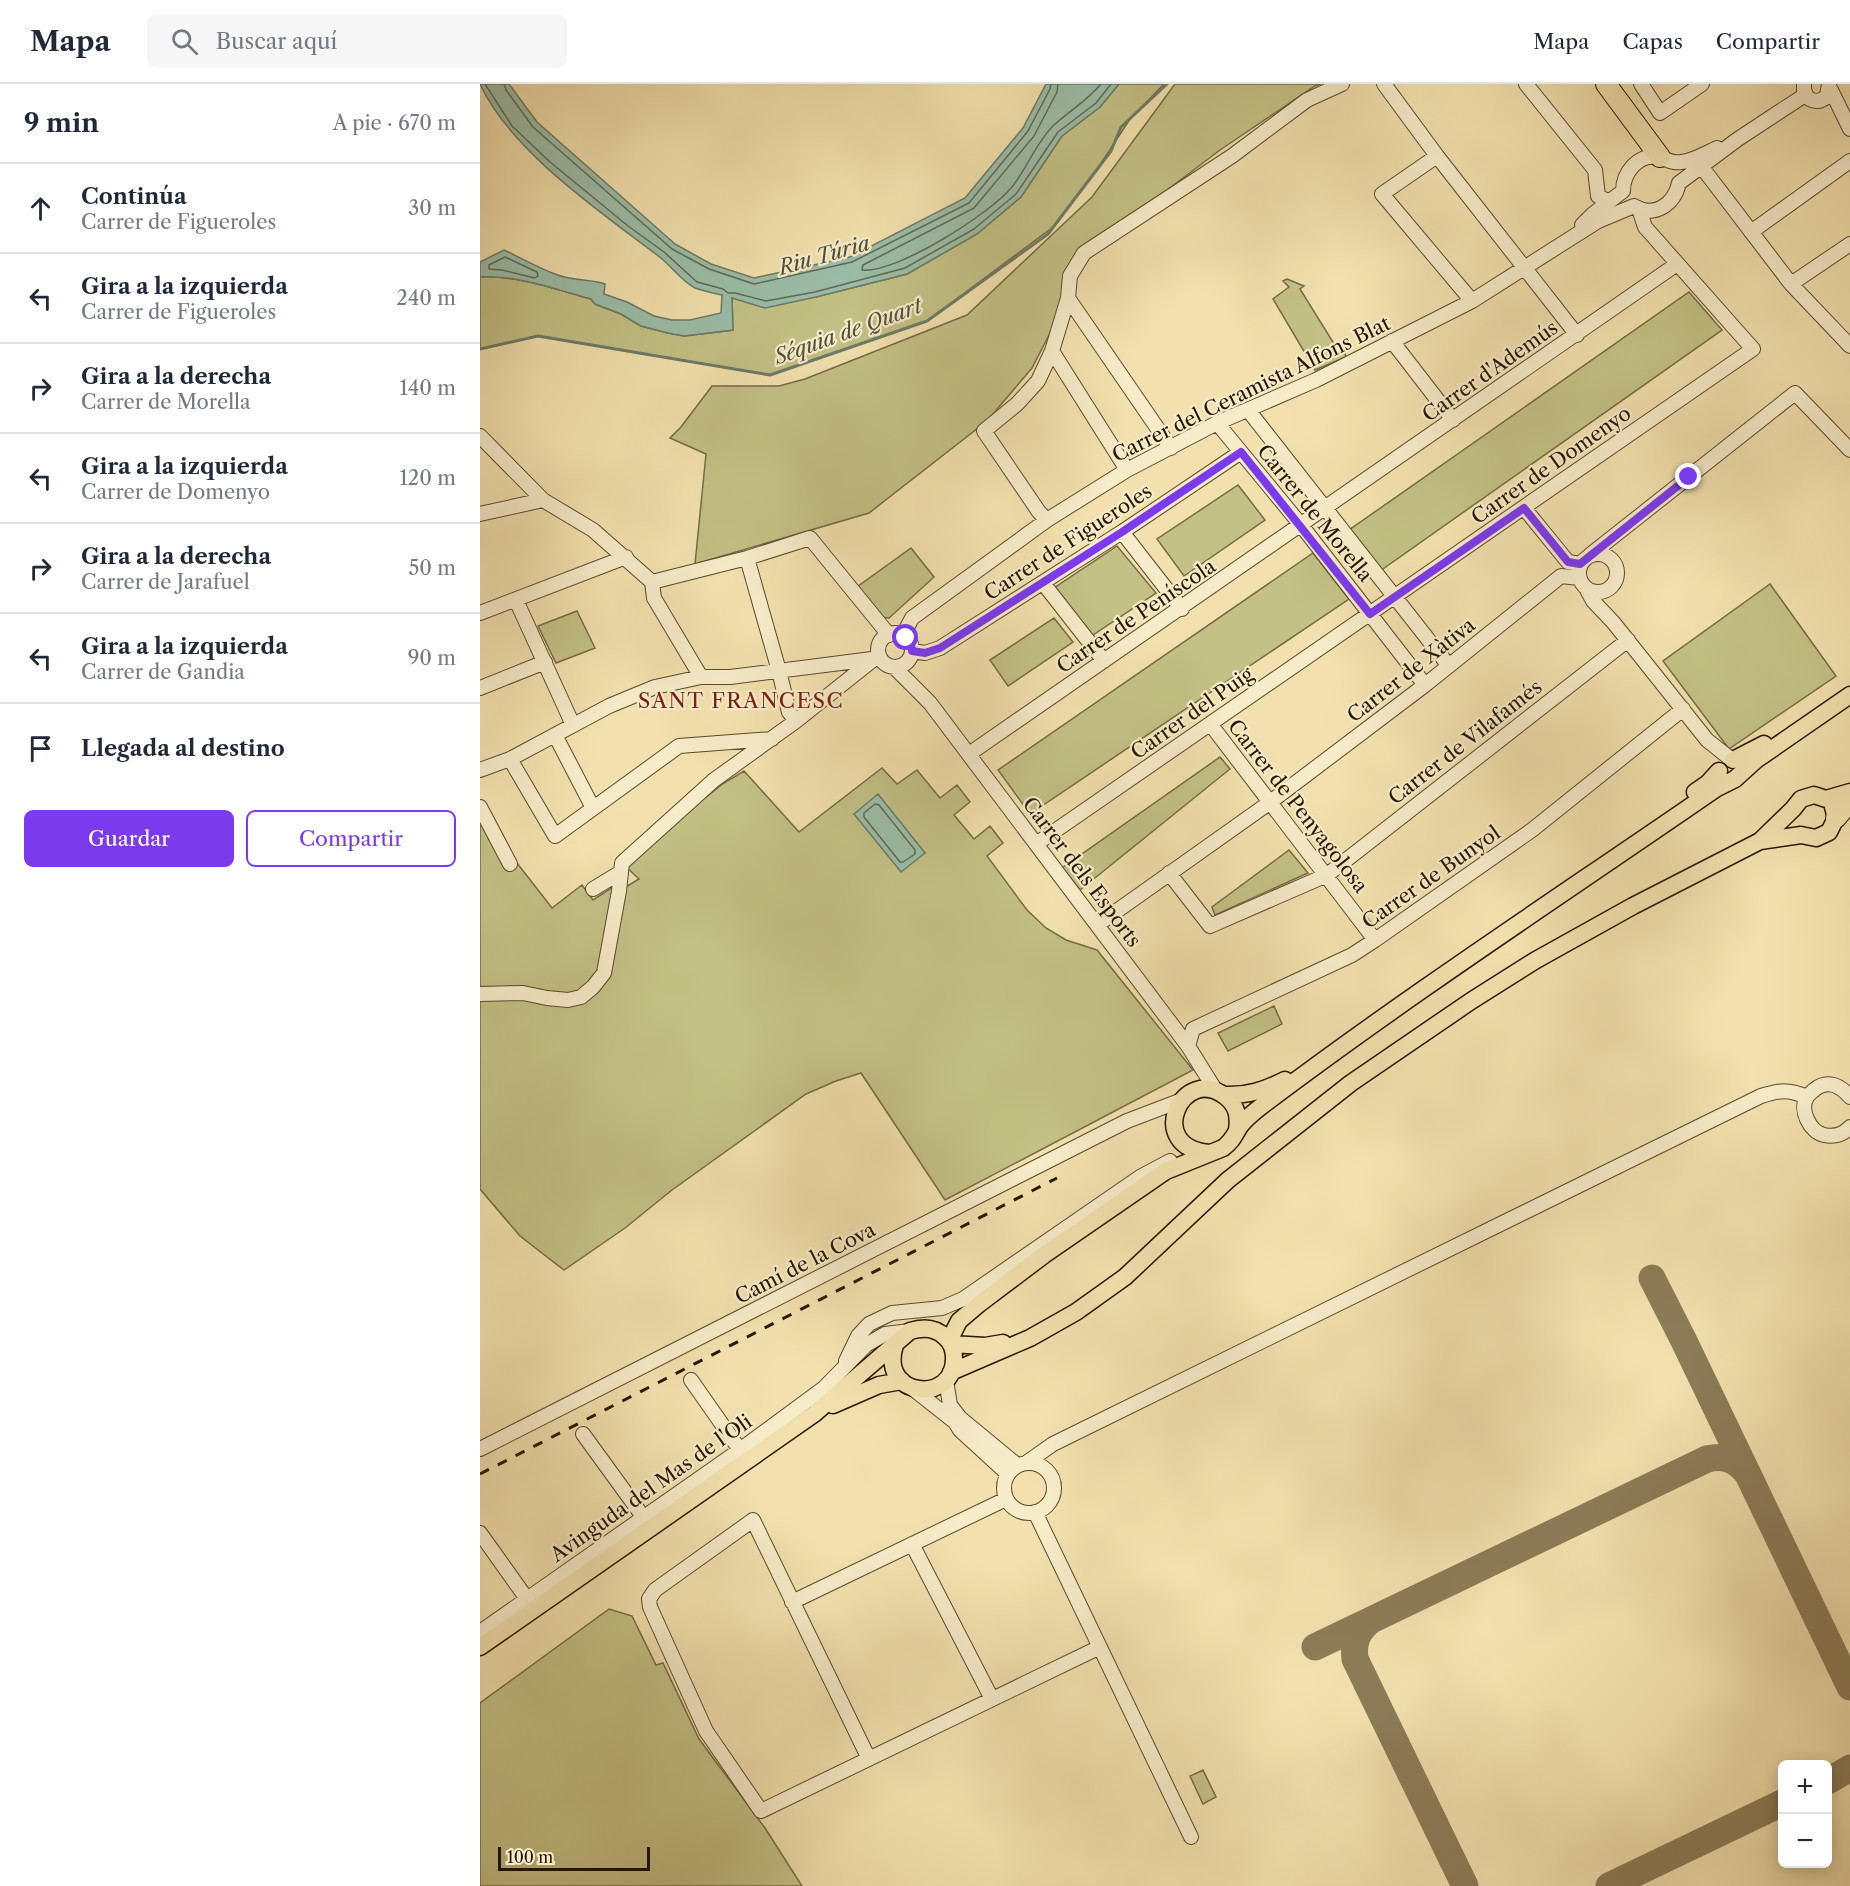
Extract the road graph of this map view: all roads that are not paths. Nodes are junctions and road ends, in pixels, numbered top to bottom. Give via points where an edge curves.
1 (1342, 84) edge
2 (1384, 84) edge
3 (1526, 84) edge
4 (1606, 84) edge
5 (1641, 84) edge
6 (1702, 84) edge
7 (1829, 86) edge
8 (1805, 89) edge
9 (1850, 129) edge
10 (1738, 139) junction
11 (1437, 156) junction
12 (1665, 160) junction
13 (1850, 161) edge
14 (1701, 166) junction
15 (1609, 202) junction
16 (1636, 208) junction
17 (1751, 232) junction
18 (1572, 239) junction
19 (1850, 244) edge
20 (1677, 264) junction
21 (1524, 268) junction
22 (1791, 284) junction
23 (1068, 298) junction
24 (1472, 301) junction
25 (1577, 335) junction
26 (1392, 341) junction
27 (1850, 346) edge
28 (1052, 351) junction
29 (1248, 410) junction
30 (1454, 420) junction
31 (1217, 423) junction
32 (480, 436) edge
33 (1170, 448) junction
34 (1850, 450) edge
35 (1241, 452) junction
36 (1127, 470) junction
37 (543, 500) junction
38 (1524, 508) junction
39 (1325, 509) junction
40 (480, 514) edge
41 (1047, 520) junction
42 (1301, 525) junction
43 (1622, 529) junction
44 (1122, 532) junction
45 (626, 557) junction
46 (1610, 557) junction
47 (747, 558) junction
48 (1584, 571) junction
49 (652, 582) junction
50 (1043, 583) junction
51 (1606, 590) junction
52 (1394, 597) junction
53 (516, 600) junction
54 (1182, 609) junction
55 (480, 613) edge
56 (1370, 614) junction
57 (1613, 622) junction
58 (896, 635) junction
59 (1628, 640) junction
60 (877, 656) junction
61 (911, 656) junction
62 (1104, 661) junction
63 (545, 662) junction
64 (1449, 666) junction
65 (894, 667) junction
66 (779, 671) junction
67 (701, 677) junction
68 (1425, 685) junction
69 (1850, 687) edge
70 (480, 688) edge
71 (1850, 695) edge
72 (930, 703) junction
73 (1683, 709) junction
74 (796, 721) junction
75 (573, 724) junction
76 (1211, 725) junction
77 (555, 735) junction
78 (772, 739) junction
79 (969, 754) junction
80 (510, 759) junction
81 (1728, 769) junction
82 (480, 770) edge
83 (1850, 792) edge
84 (1826, 799) junction
85 (1850, 801) edge
86 (1269, 803) junction
87 (480, 807) edge
88 (593, 808) junction
89 (1793, 809) junction
90 (1836, 818) junction
91 (1801, 835) junction
92 (1760, 841) junction
93 (1036, 844) junction
94 (510, 864) dead end
95 (621, 868) junction
96 (1168, 873) junction
97 (1327, 875) junction
98 (592, 889) dead end
99 (1097, 925) junction
100 (1375, 940) junction
101 (480, 994) edge
102 (1188, 1046) junction
103 (1321, 1062) junction
104 (1201, 1067) junction
105 (1849, 1078) edge
106 (1835, 1084) junction
107 (1220, 1093) junction
108 (1189, 1095) junction
109 (1850, 1097) edge
110 (1805, 1102) junction
111 (1147, 1115) junction
112 (1850, 1127) edge
113 (1237, 1130) junction
114 (1176, 1131) junction
115 (1209, 1153) junction
116 (1168, 1166) junction
117 (979, 1304) junction
118 (927, 1328) junction
119 (910, 1330) junction
120 (1030, 1338) junction
121 (950, 1342) junction
122 (895, 1345) junction
123 (841, 1370) junction
124 (949, 1376) junction
125 (690, 1380) dead end
126 (907, 1385) junction
127 (813, 1414) junction
128 (583, 1434) dead end
129 (1053, 1444) junction
130 (480, 1449) edge
131 (740, 1450) junction
132 (1017, 1467) junction
133 (1047, 1470) junction
134 (1006, 1499) junction
135 (1035, 1512) junction
136 (644, 1518) junction
137 (480, 1533) edge
138 (912, 1544) junction
139 (527, 1599) junction
140 (792, 1602) junction
141 (480, 1632) edge
142 (480, 1647) edge
143 (1100, 1647) junction
144 (992, 1699) junction
145 (869, 1759) junction
146 (1191, 1837) dead end

1 - 23 street via 1307,100 1232,156 1084,253 1070,276
2 - 11 street
3 - 15 street via 1595,170 1598,196
4 - 12 highway
5 - 6 street via 1660,113
7 - 8 street via 1827,96 1819,101 1811,100
7 - 9 street
8 - 10 street
10 - 12 street via 1683,162
10 - 14 street
11 - 21 street
11 - 24 street via 1382,194
12 - 15 street, Carrer del Ceramista Alfons Blat via 1647,157 1631,167 1623,181 1623,191
13 - 17 street
14 - 16 street, Carrer del Ceramista Alfons Blat via 1678,183 1670,202 1659,210 1647,212
14 - 17 street
15 - 18 street, Carrer del Ceramista Alfons Blat
16 - 18 street, Carrer del Ceramista Alfons Blat via 1598,221
16 - 20 street via 1645,227
17 - 22 street
18 - 21 street, Carrer del Ceramista Alfons Blat
19 - 22 street
20 - 25 street, Carrer d'Ademús
20 - 38 street, Carrer de Domenyo via 1753,349
21 - 24 street, Carrer del Ceramista Alfons Blat
21 - 25 street
22 - 27 street
23 - 28 street
23 - 33 street
24 - 26 street, Carrer del Ceramista Alfons Blat
25 - 30 street, Carrer d'Ademús
26 - 29 street, Carrer del Ceramista Alfons Blat
26 - 30 street
28 - 36 street
28 - 41 street via 1038,381 984,430
29 - 31 street, Carrer del Ceramista Alfons Blat
29 - 39 street, Carrer de Morella
30 - 39 street, Carrer d'Ademús
31 - 33 street, Carrer del Ceramista Alfons Blat
31 - 35 street, Carrer de Morella
32 - 37 street
33 - 36 street, Carrer del Ceramista Alfons Blat
34 - 43 street via 1795,393
35 - 42 street, Carrer de Morella
35 - 44 street, Carrer de Figueroles
36 - 41 street, Carrer del Ceramista Alfons Blat
37 - 40 street
37 - 45 street via 593,530
38 - 48 street via 1568,562
38 - 52 street, Carrer de Domenyo
39 - 42 street, Carrer de Peníscola
39 - 52 street, Carrer de Morella
41 - 58 street, Carrer del Ceramista Alfons Blat via 912,618
42 - 54 street, Carrer de Peníscola
42 - 56 street, Carrer de Morella
43 - 46 street
43 - 48 street
44 - 50 street, Carrer de Figueroles
44 - 54 street
45 - 49 street
45 - 53 street
46 - 48 street via 1600,553
46 - 51 street via 1617,568 1616,581
47 - 49 street
47 - 58 street via 810,538
47 - 66 street
48 - 51 street via 1596,592
48 - 57 street via 1593,601
48 - 64 street, Carrer de Xàtiva via 1561,576
49 - 67 street via 654,598
50 - 61 street, Carrer de Figueroles via 940,648
50 - 62 street
51 - 57 street
52 - 56 street, Carrer de Domenyo
52 - 64 street, Carrer de Morella
53 - 55 street
53 - 63 street
54 - 62 street, Carrer de Peníscola
56 - 68 street, Carrer de Morella
56 - 76 street, Carrer del Puig
57 - 59 street
58 - 60 street via 880,643
58 - 61 street via 911,644
59 - 73 street
59 - 97 street, Carrer de Vilafamés
60 - 65 street
60 - 66 street
60 - 74 street
61 - 65 street
61 - 72 street, Carrer dels Esports
62 - 79 street, Carrer de Peníscola
63 - 70 street
63 - 75 street
64 - 68 street, Carrer de Xàtiva
65 - 72 street, Carrer dels Esports
66 - 67 street
66 - 74 street via 789,711
67 - 75 street via 655,687
68 - 86 street, Carrer de Xàtiva
69 - 81 main road
71 - 81 main road via 1756,760
72 - 79 street, Carrer dels Esports
73 - 81 street
73 - 100 street, Carrer de Bunyol via 1532,830
74 - 78 street
75 - 77 street
76 - 86 street, Carrer de Penyagolosa
76 - 93 street, Carrer del Puig
77 - 80 street
77 - 88 street
78 - 88 street via 679,746
78 - 95 street via 714,780
79 - 93 street, Carrer dels Esports
80 - 82 street
80 - 88 street via 555,836
81 - 103 main road via 1609,853 1549,903
83 - 84 main road
84 - 89 main road via 1814,795 1801,799
84 - 90 main road via 1834,807
85 - 90 highway
86 - 96 street, Carrer de Xàtiva
86 - 97 street, Carrer de Penyagolosa
87 - 94 street
89 - 91 main road via 1793,823
89 - 92 main road
90 - 91 main road via 1829,832 1816,838
91 - 92 main road
92 - 120 main road via 1633,906 1471,1001 1351,1083 1228,1180 1125,1277
93 - 99 street, Carrer dels Esports
95 - 98 street
95 - 101 street via 604,973 593,987 581,997 568,1000 523,993
96 - 97 street, Carrer de Vilafamés via 1210,926
96 - 99 street, Carrer de Xàtiva
97 - 100 street, Carrer de Penyagolosa
99 - 102 street, Carrer dels Esports
100 - 102 street, Carrer de Bunyol via 1352,955 1193,1029
102 - 104 street, Carrer dels Esports
103 - 107 main road via 1257,1092
103 - 113 main road via 1259,1107
104 - 107 street, Carrer dels Esports
104 - 108 street
105 - 106 street
106 - 109 street
106 - 110 street via 1818,1087
107 - 108 main road via 1203,1089
107 - 113 main road via 1235,1106
108 - 111 street, Camí de la Cova
108 - 114 main road via 1175,1111
110 - 112 street via 1807,1119 1819,1134 1832,1136
110 - 129 street via 1777,1091 1751,1101
111 - 114 street
111 - 130 street, Camí de la Cova
113 - 115 main road via 1230,1143
114 - 115 main road via 1192,1150
114 - 116 main road
115 - 116 main road
116 - 117 main road
116 - 123 street, Avinguda del Mas de l'Oli via 1140,1177 963,1299 942,1308 892,1313 869,1324 858,1336
117 - 118 main road
117 - 121 main road via 959,1322
118 - 119 main road
118 - 121 main road
119 - 122 main road
119 - 123 street, Avinguda del Mas de l'Oli via 885,1334 866,1345
120 - 121 main road via 985,1346
120 - 124 main road
121 - 124 main road via 954,1363
122 - 126 main road via 892,1364
122 - 127 main road
123 - 131 street, Avinguda del Mas de l'Oli via 824,1388
124 - 126 main road via 930,1389
124 - 132 street via 950,1406
125 - 131 street
126 - 127 main road via 879,1385
126 - 132 street via 960,1430
127 - 142 main road
128 - 136 street
129 - 132 street
129 - 133 street
131 - 136 street, Avinguda del Mas de l'Oli
132 - 133 street via 1034,1463
132 - 134 street via 1004,1491
133 - 135 street via 1054,1486 1053,1495 1043,1509
134 - 135 street via 1018,1511
134 - 138 street
135 - 143 street
136 - 139 street, Avinguda del Mas de l'Oli
137 - 139 street
138 - 140 street
138 - 144 street
139 - 141 street, Avinguda del Mas de l'Oli
140 - 145 street
140 - 145 street via 753,1520 655,1590 650,1607 706,1731 761,1811
143 - 144 street
143 - 146 street
144 - 145 street

